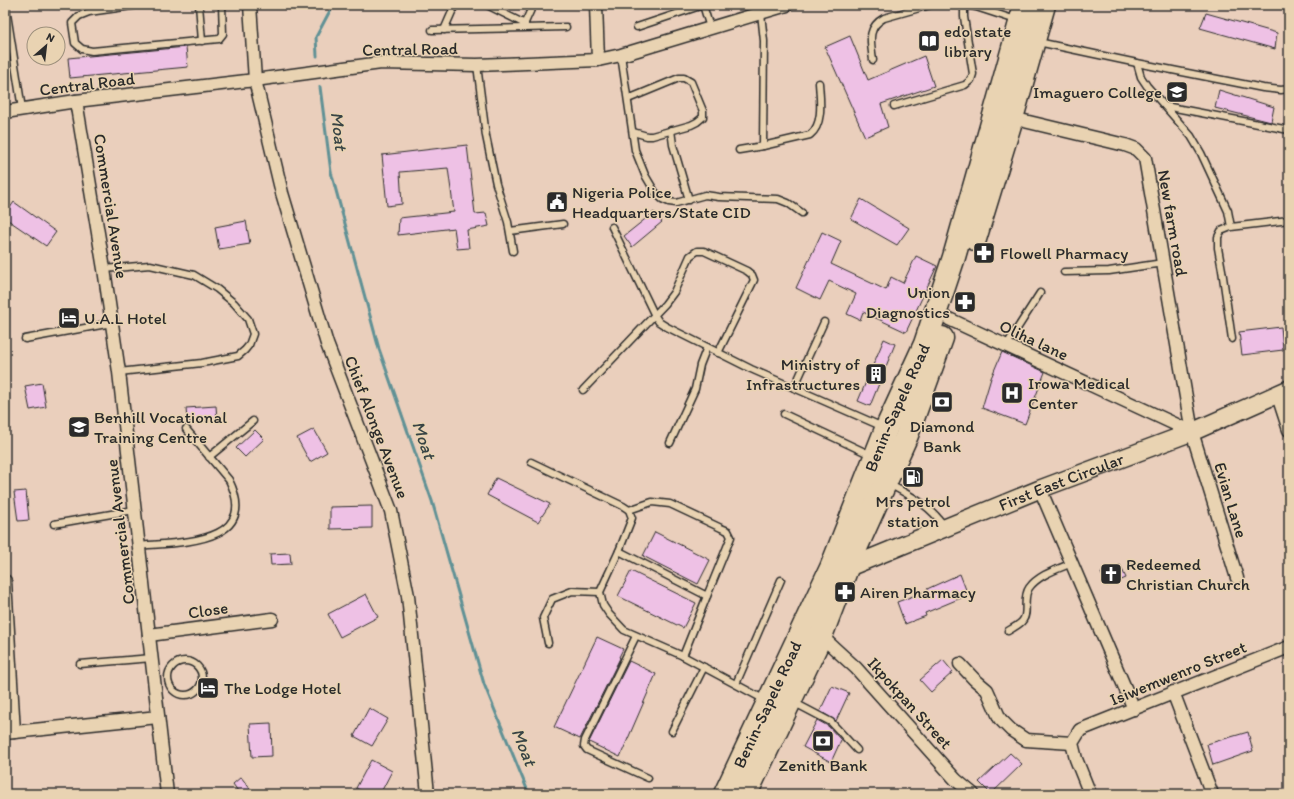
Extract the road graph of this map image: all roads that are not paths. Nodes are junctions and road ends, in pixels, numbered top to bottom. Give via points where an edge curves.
1 (139, 5) edge
2 (199, 5) edge
3 (222, 5) edge
4 (250, 5) edge
5 (455, 5) edge
6 (487, 5) edge
7 (533, 5) edge
8 (596, 5) edge
9 (703, 5) edge
10 (787, 5) edge
11 (930, 5) edge
12 (964, 5) edge
13 (1044, 5) edge
14 (6, 8) dead end
15 (761, 13) junction
16 (1022, 13) edge
17 (524, 26) junction
18 (566, 27) dead end
19 (637, 27) dead end
20 (710, 28) junction
21 (432, 30) dead end
22 (444, 30) junction
23 (202, 40) junction
24 (1034, 42) junction
25 (621, 55) junction
26 (598, 60) junction
27 (873, 60) dead end
28 (1137, 63) junction
29 (477, 65) junction
30 (255, 80) junction
31 (820, 83) dead end
32 (1289, 89) edge
33 (628, 98) junction
34 (76, 101) junction
35 (894, 106) dead end
36 (1165, 106) junction
37 (22, 109) junction
38 (5, 112) edge
39 (1012, 118) junction
40 (671, 130) junction
41 (1289, 130) edge
42 (632, 132) junction
43 (763, 146) junction
44 (739, 150) dead end
45 (689, 200) junction
46 (802, 213) dead end
47 (1289, 220) edge
48 (563, 224) dead end
49 (1231, 226) junction
50 (612, 227) dead end
51 (510, 231) junction
52 (513, 251) dead end
53 (1163, 263) junction
54 (104, 269) junction
55 (1064, 272) dead end
56 (1040, 293) dead end
57 (655, 316) junction
58 (949, 319) junction
59 (112, 322) junction
60 (824, 322) dead end
61 (25, 339) dead end
62 (1232, 339) dead end
63 (1006, 346) junction
64 (707, 347) junction
65 (718, 353) junction
66 (118, 372) junction
67 (794, 388) junction
68 (583, 390) dead end
69 (1283, 391) edge
70 (784, 414) dead end
71 (253, 421) dead end
72 (886, 429) junction
73 (186, 430) dead end
74 (1289, 430) edge
75 (1192, 432) junction
76 (670, 443) dead end
77 (210, 457) junction
78 (875, 457) junction
79 (531, 462) dead end
80 (886, 482) junction
81 (1040, 489) junction
82 (134, 510) junction
83 (629, 510) junction
84 (54, 524) dead end
85 (945, 528) junction
86 (138, 546) junction
87 (619, 551) junction
88 (1072, 563) junction
89 (839, 568) junction
90 (1237, 578) dead end
91 (781, 580) dead end
92 (5, 581) edge
93 (600, 592) junction
94 (707, 596) junction
95 (272, 619) dead end
96 (1008, 631) dead end
97 (149, 635) junction
98 (636, 636) junction
99 (821, 636) junction
100 (548, 643) dead end
101 (1289, 647) edge
102 (682, 656) junction
103 (152, 658) junction
104 (80, 664) dead end
105 (960, 664) dead end
106 (704, 667) junction
107 (736, 684) junction
108 (169, 687) junction
109 (155, 690) junction
110 (1173, 692) junction
111 (779, 704) junction
112 (1134, 709) junction
113 (158, 717) junction
114 (672, 731) dead end
115 (10, 732) edge
116 (1072, 743) junction
117 (857, 750) dead end
118 (648, 778) dead end
119 (167, 794) edge
120 (428, 794) edge
121 (725, 794) edge
122 (746, 794) edge
123 (973, 794) edge
124 (1090, 794) edge
125 (1212, 794) edge

1 - 23 lane via 89,12 79,16 72,23 75,43 82,49 92,51
2 - 23 lane
3 - 23 lane via 223,34 219,39
4 - 30 street, Chief Alonge Avenue
5 - 22 lane
6 - 17 lane
7 - 17 lane
8 - 26 street
9 - 19 lane
9 - 20 lane
10 - 15 street, Central Road
11 - 27 lane via 878,21 871,35
12 - 16 lane
12 - 35 lane via 973,74 971,80 955,89
13 - 24 highway, Benin-Sapele Road
14 - 37 lane
15 - 20 street, Central Road
15 - 43 lane via 764,41
16 - 72 highway, Benin-Sapele Road via 964,222 925,344
17 - 18 lane
17 - 22 lane
20 - 25 street, Central Road
21 - 22 lane
24 - 28 lane
24 - 39 highway, Benin-Sapele Road
25 - 26 street, Central Road
25 - 33 lane
26 - 29 street, Central Road
28 - 32 lane via 1262,88
28 - 36 lane via 1141,76
29 - 30 street, Central Road via 381,63
29 - 51 lane via 487,143
30 - 34 street, Central Road
30 - 120 street, Chief Alonge Avenue via 282,193 327,344 391,511 408,596
31 - 43 lane via 821,105 814,132
33 - 40 lane via 679,78 689,80 703,111 703,117 691,125
33 - 42 lane
34 - 37 street, Central Road
34 - 54 street, Commercial Avenue
36 - 41 lane
36 - 49 lane via 1191,136 1201,153 1228,211
37 - 38 street, Central Road
39 - 53 street, New farm road via 1136,149 1145,158
39 - 58 highway, Benin-Sapele Road
40 - 42 lane via 647,136
40 - 45 lane
42 - 45 lane via 635,150 655,192 669,202
43 - 44 lane
45 - 46 lane via 705,196 778,199
47 - 49 lane
48 - 51 lane
49 - 62 lane via 1221,231 1218,248
50 - 57 lane
51 - 52 lane
53 - 55 lane via 1109,271
53 - 75 street, New farm road
54 - 59 street, Commercial Avenue
54 - 66 lane via 150,265 194,275 234,303 248,319 252,334 249,345 238,356 202,363
56 - 63 lane
57 - 64 lane via 667,327
57 - 65 lane via 674,292 690,256 697,251 704,250 747,271 754,280
57 - 68 lane
58 - 63 street, Oliha lane
58 - 80 highway, Benin-Sapele Road via 907,435
59 - 61 lane
59 - 66 street, Commercial Avenue
60 - 67 lane
63 - 75 street, Oliha lane
64 - 65 lane
64 - 76 lane via 695,390
65 - 67 lane
66 - 82 street, Commercial Avenue
67 - 72 lane
69 - 74 street
69 - 75 street, First East Circular
70 - 78 lane
71 - 77 lane
72 - 78 highway, Benin-Sapele Road
73 - 77 lane
75 - 81 street, First East Circular
75 - 90 street, Evian Lane
77 - 86 lane via 229,480 237,503 229,526 212,536
78 - 89 highway, Benin-Sapele Road
79 - 83 lane
80 - 85 lane via 929,508
80 - 89 highway, Benin-Sapele Road
81 - 85 street, First East Circular
81 - 88 street
82 - 84 lane
82 - 86 street, Commercial Avenue
83 - 87 lane via 632,518
83 - 94 lane via 652,502 670,504 728,531 731,537
85 - 89 street, First East Circular
86 - 97 street, Commercial Avenue
87 - 93 lane
87 - 94 lane
88 - 96 lane via 1034,581 1027,592 1023,621
88 - 112 street
89 - 99 highway, Benin-Sapele Road
89 - 111 highway, Benin-Sapele Road
91 - 107 lane
92 - 115 street
93 - 98 lane via 603,605 610,614 624,630
93 - 100 lane via 572,591 552,599 543,618
94 - 102 lane
95 - 97 street, Close
97 - 103 street, Commercial Avenue
98 - 102 lane
98 - 118 lane via 584,740 584,746 586,750
99 - 111 highway, Benin-Sapele Road
99 - 123 street, Ikpokpan Street via 856,668 956,780
101 - 110 street, Isiwemwenro Street
102 - 106 lane
103 - 104 lane
103 - 109 street, Commercial Avenue
105 - 116 street via 987,690 1000,719 1011,730 1026,740
106 - 107 lane
106 - 114 lane
107 - 111 lane
108 - 108 lane via 167,678 176,662 185,660 201,669 202,683 194,694 185,696
108 - 109 lane
109 - 113 street, Commercial Avenue
110 - 112 street, Isiwemwenro Street
110 - 125 street
111 - 117 lane via 831,722
111 - 121 highway, Benin-Sapele Road
111 - 122 highway, Benin-Sapele Road
112 - 116 street, Isiwemwenro Street via 1080,730
113 - 115 street
113 - 119 street, Commercial Avenue
116 - 124 street

